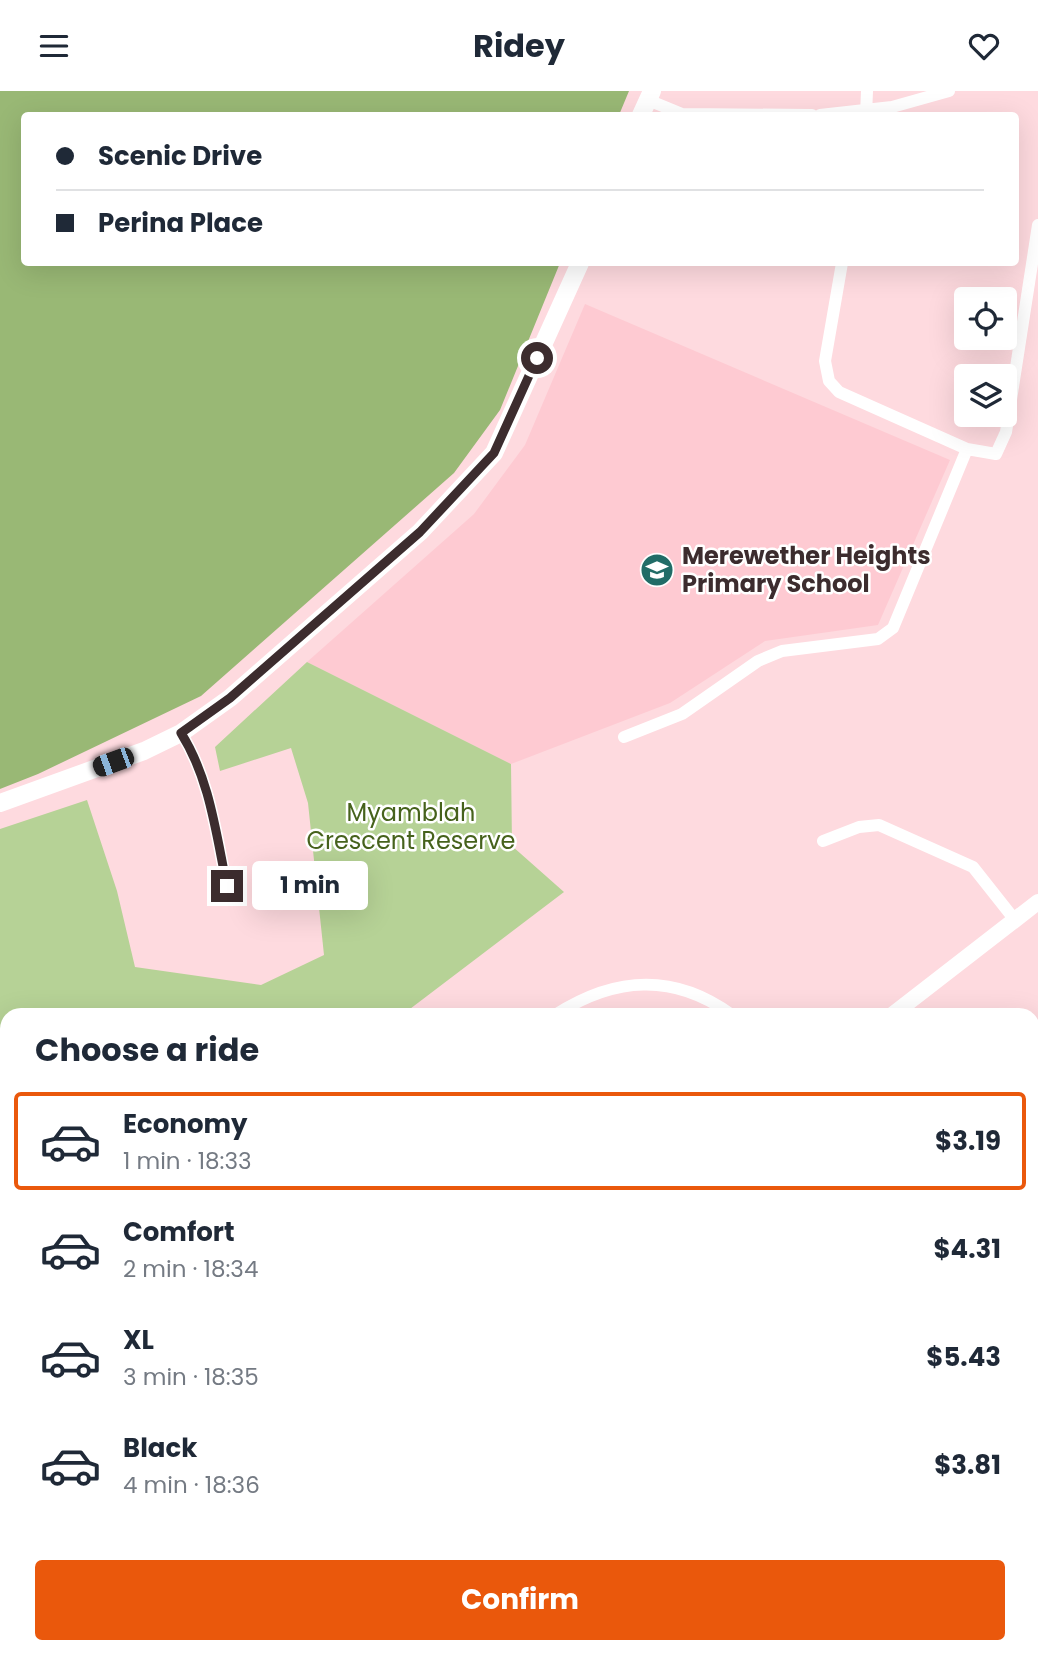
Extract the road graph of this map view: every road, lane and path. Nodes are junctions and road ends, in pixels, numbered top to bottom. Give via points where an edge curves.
1 (867, 91) edge
2 (949, 91) edge
3 (647, 102) edge
4 (676, 112) edge
5 (866, 112) edge
6 (870, 112) edge
7 (1038, 225) edge
8 (578, 266) edge
9 (841, 266) edge
10 (967, 449) junction
11 (181, 733) junction
12 (624, 737) dead end
13 (0, 803) edge
14 (823, 841) dead end
15 (227, 886) dead end
16 (1038, 902) edge
17 (1015, 920) junction
18 (567, 1008) edge
19 (723, 1008) edge
20 (901, 1008) edge

1 - 5 street
2 - 6 street
3 - 4 street
7 - 10 street via 1006,432 996,454
8 - 11 main road via 494,453 420,532 230,698
9 - 10 street via 825,361 828,381 839,392
10 - 12 street via 893,628 878,639 782,652 758,661 682,714
11 - 13 main road
11 - 15 street via 195,755 207,794
14 - 17 street via 879,824 973,867
16 - 17 street
17 - 20 street
18 - 19 street via 596,992 629,984 662,985 712,1000

